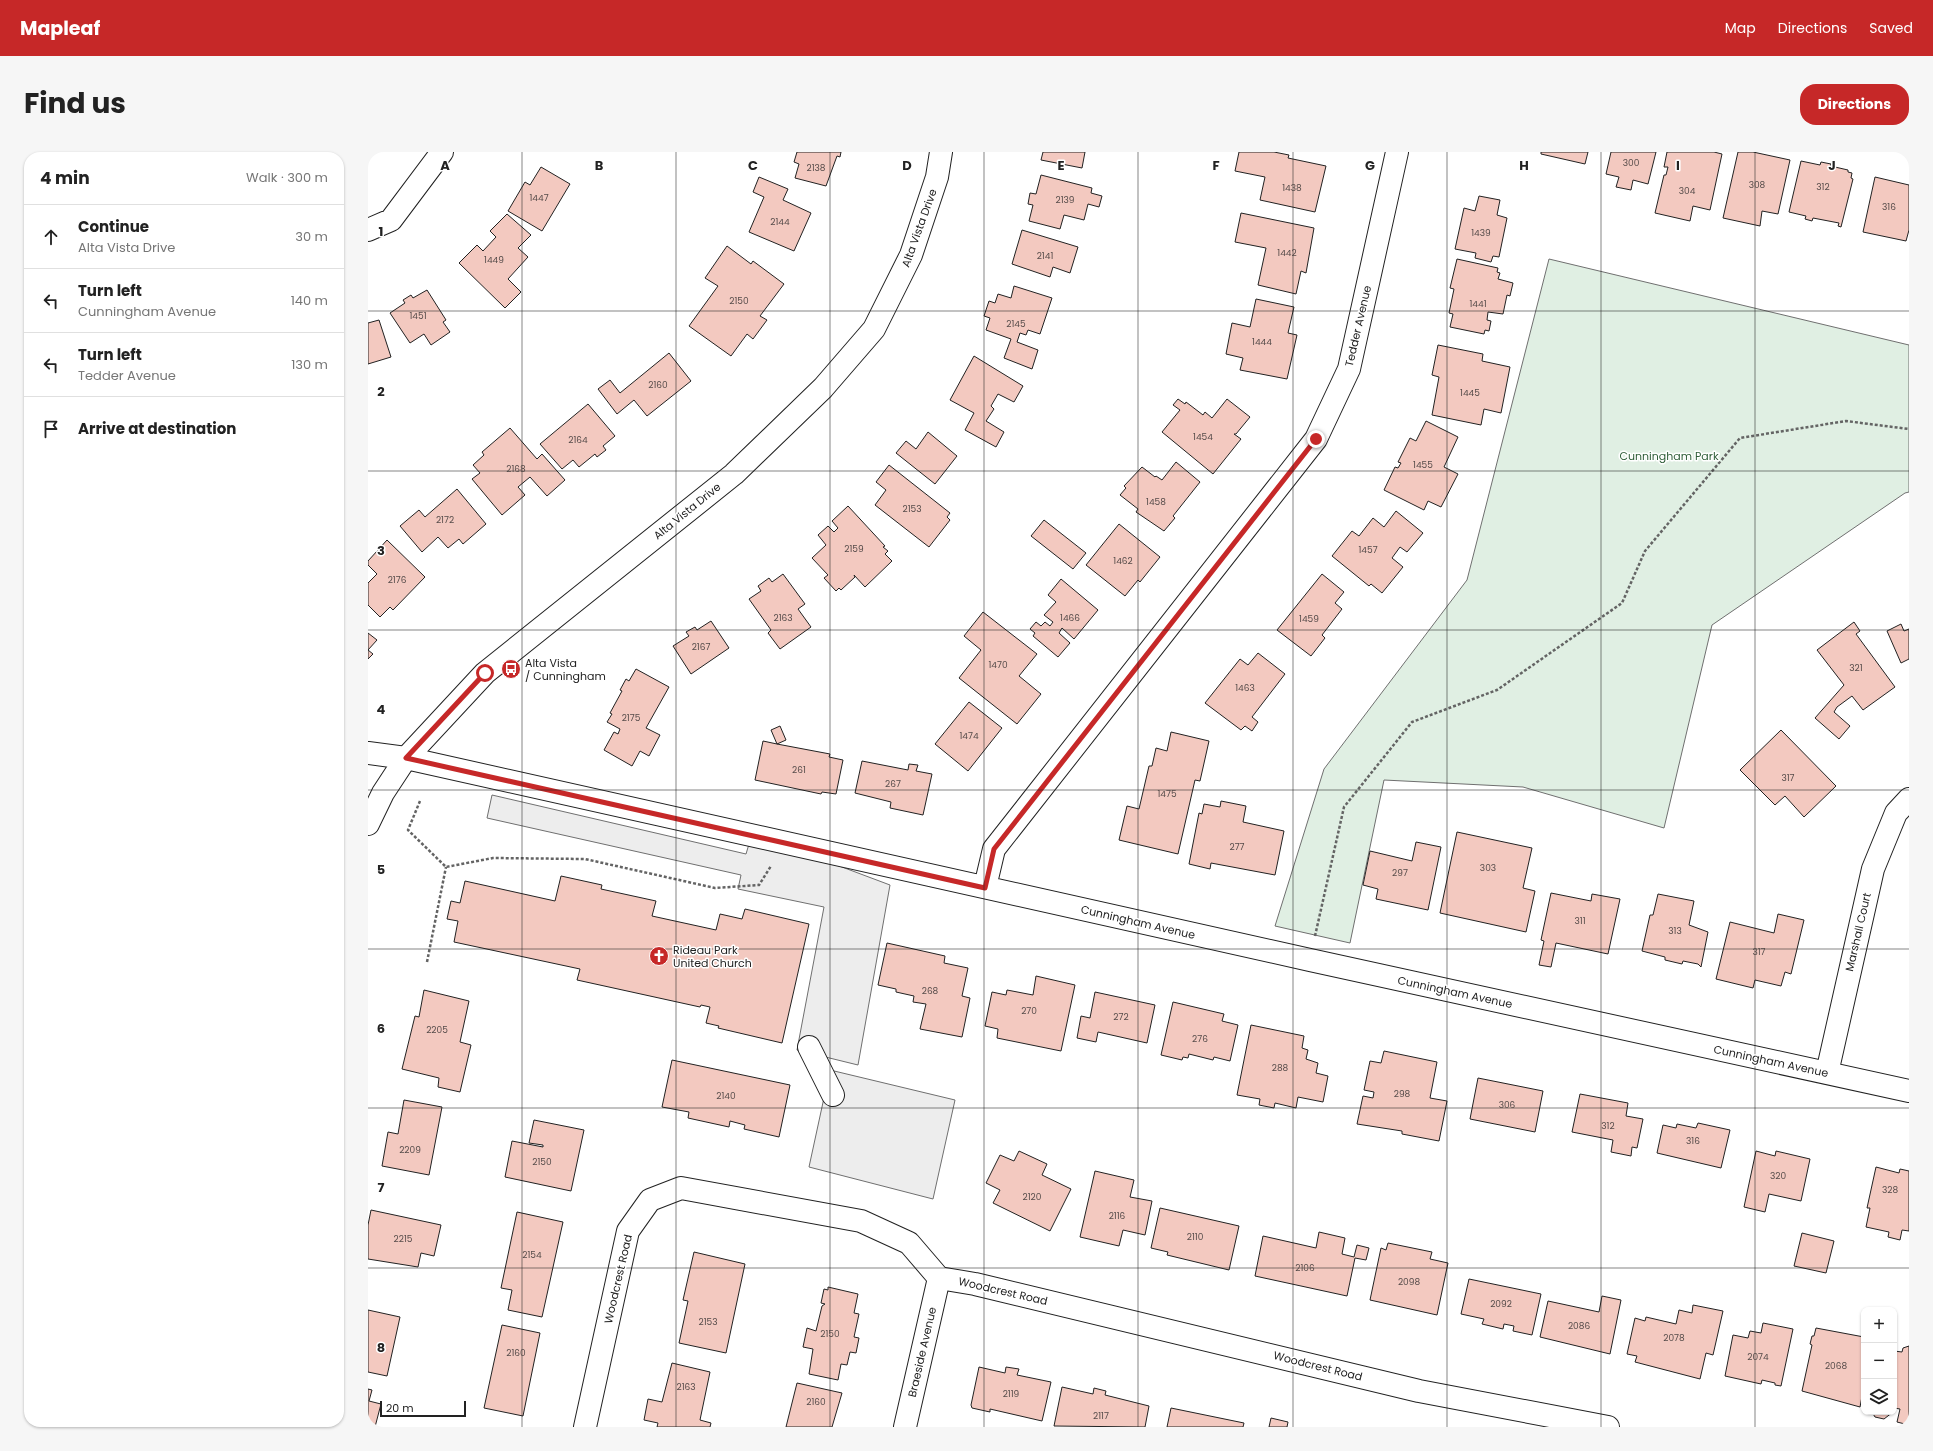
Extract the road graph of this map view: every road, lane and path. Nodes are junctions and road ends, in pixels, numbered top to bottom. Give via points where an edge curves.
1 (442, 152) edge
2 (941, 152) edge
3 (1397, 152) edge
4 (368, 230) edge
5 (1909, 429) edge
6 (368, 753) edge
7 (406, 758) junction
8 (1909, 799) edge
9 (420, 801) dead end
10 (368, 824) edge
11 (784, 843) junction
12 (446, 867) junction
13 (985, 888) junction
14 (1310, 960) junction
15 (427, 962) dead end
16 (809, 1047) dead end
17 (1827, 1073) junction
18 (1909, 1091) edge
19 (833, 1095) dead end
20 (939, 1278) junction
21 (585, 1427) edge
22 (905, 1427) edge
23 (1608, 1427) edge

1 - 4 street via 391,220
2 - 7 street, Alta Vista Drive via 937,177 908,262 874,329 823,388 734,474 485,673
3 - 13 street, Tedder Avenue via 1348,369 1316,439 994,849
5 - 14 path via 1846,421 1740,438 1645,551 1622,603 1497,690 1412,722 1344,807
6 - 7 street, Cunningham Avenue
7 - 10 street, Alta Vista Drive via 383,793
7 - 11 street, Cunningham Avenue
8 - 17 street, Marshall Court via 1896,813 1873,869
9 - 12 path via 408,830
11 - 12 path via 759,885 715,888 585,859 493,858
11 - 13 street, Cunningham Avenue
12 - 15 path
13 - 14 street, Cunningham Avenue
14 - 17 street, Cunningham Avenue
16 - 19 street
17 - 18 street, Cunningham Avenue
20 - 21 street, Woodcrest Road via 909,1243 861,1221 681,1188 650,1200 628,1231
20 - 22 street, Braeside Avenue
20 - 23 street, Woodcrest Road via 975,1284 1420,1391

